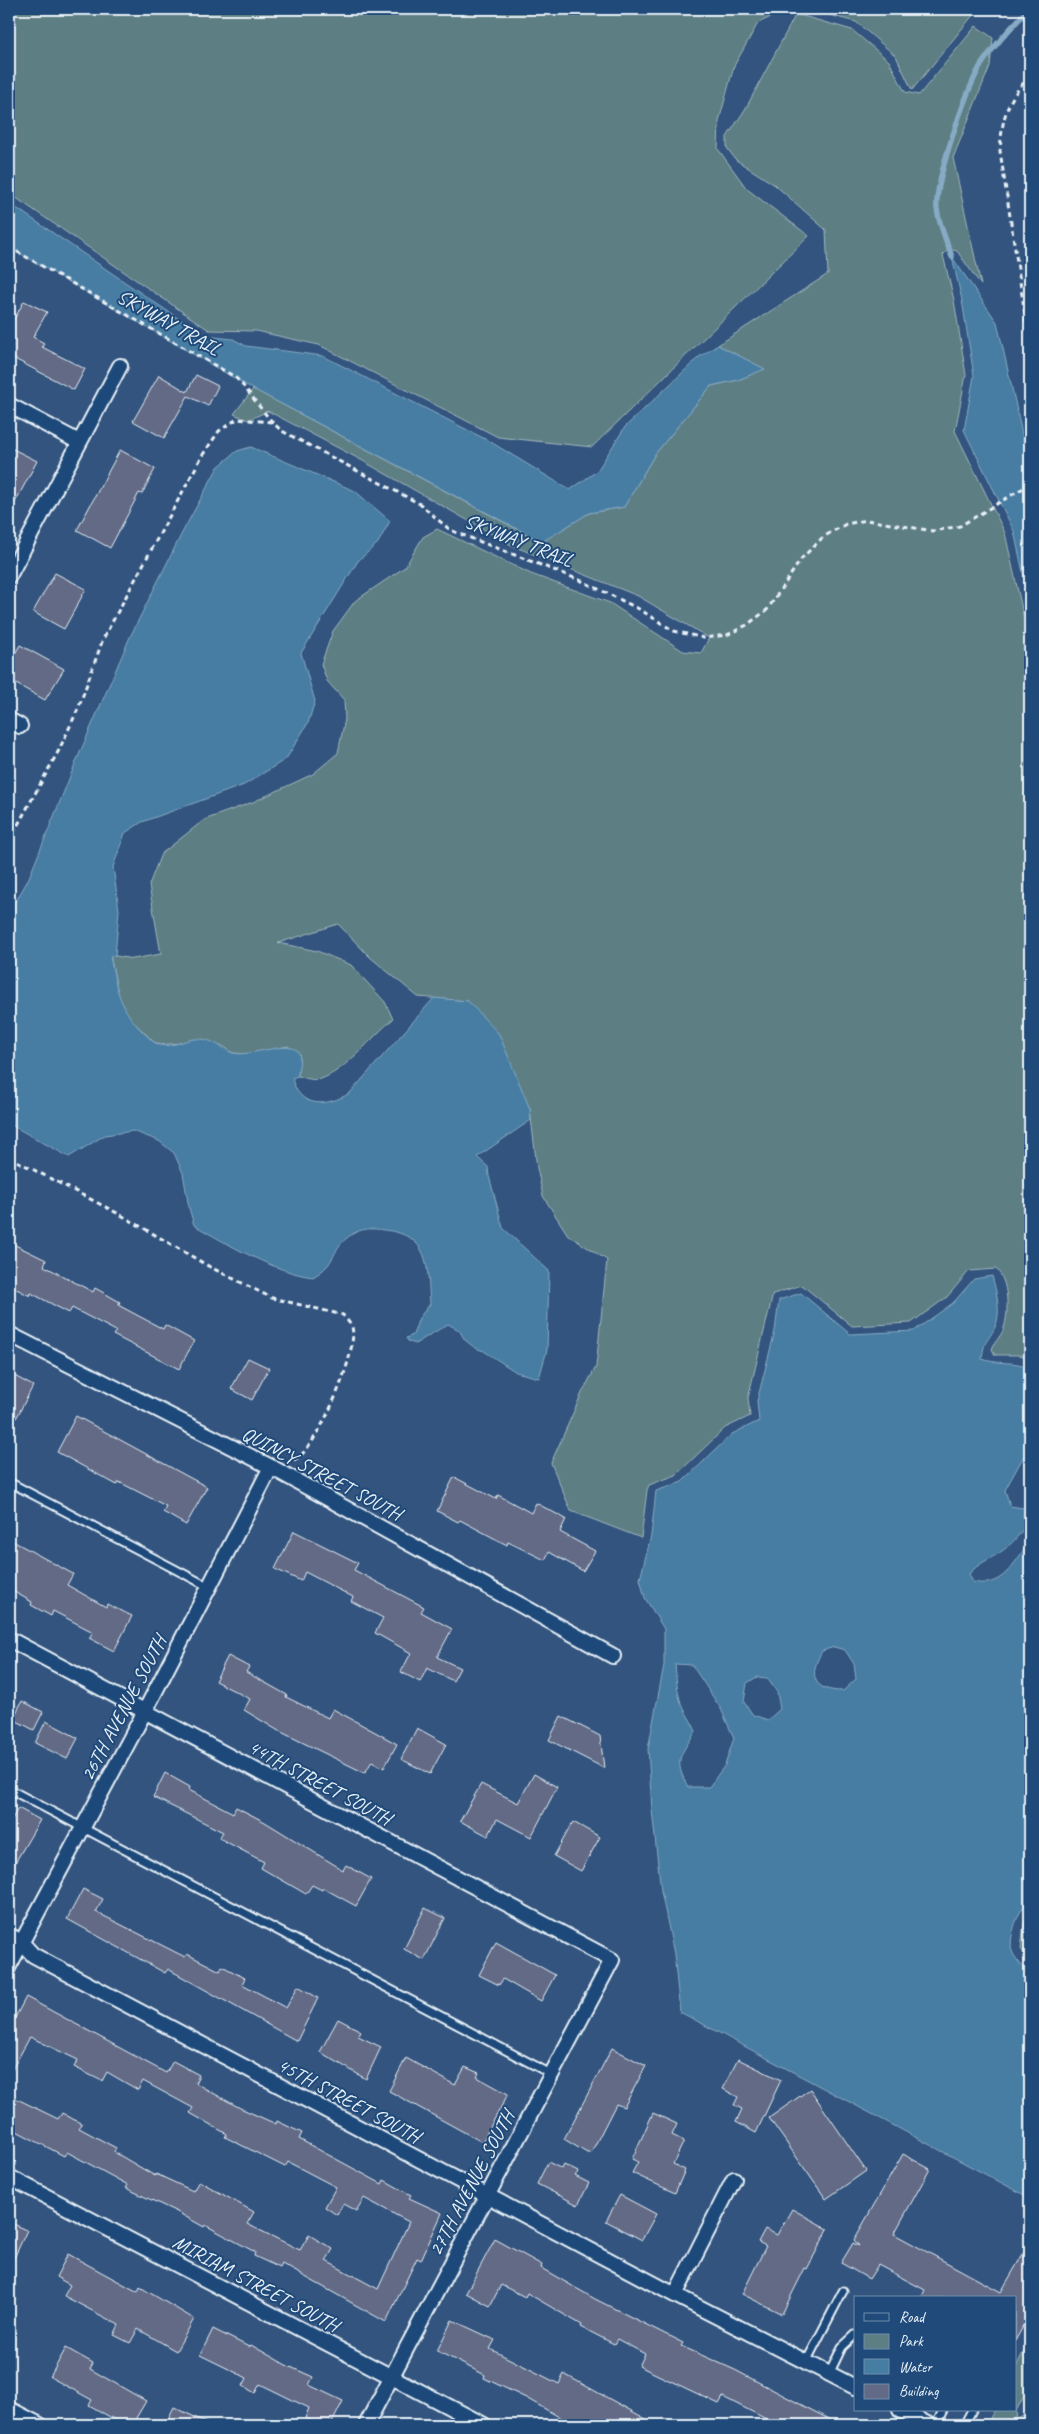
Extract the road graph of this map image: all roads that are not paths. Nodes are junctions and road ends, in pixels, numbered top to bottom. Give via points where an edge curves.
1 (120, 366) dead end
2 (9, 405) edge
3 (79, 442) junction
4 (9, 576) edge
5 (9, 1334) edge
6 (271, 1467) junction
7 (9, 1482) edge
8 (209, 1587) junction
9 (9, 1639) edge
10 (613, 1656) dead end
11 (145, 1711) junction
12 (9, 1789) edge
13 (83, 1827) junction
14 (15, 1939) edge
15 (612, 1960) joint
16 (9, 1966) edge
17 (552, 2074) junction
18 (9, 2177) edge
19 (734, 2179) dead end
20 (487, 2196) junction
21 (843, 2290) dead end
22 (675, 2295) junction
23 (854, 2336) edge
24 (806, 2362) junction
25 (828, 2374) junction
26 (392, 2377) junction
27 (854, 2387) edge
28 (9, 2408) edge
29 (904, 2412) edge
30 (942, 2412) edge
31 (971, 2412) edge
32 (40, 2425) edge
33 (366, 2425) edge
34 (484, 2425) edge
35 (929, 2425) edge
36 (936, 2425) edge
37 (964, 2425) edge

1 - 3 street
2 - 3 street
3 - 4 street
5 - 6 street, QUINCY STREET SOUTH
6 - 8 street, 26TH AVENUE SOUTH
6 - 10 street, QUINCY STREET SOUTH
7 - 8 lane
8 - 11 street, 26TH AVENUE SOUTH
9 - 11 street, 44TH STREET SOUTH
11 - 13 street, 26TH AVENUE SOUTH
11 - 15 street, 44TH STREET SOUTH
12 - 13 lane
13 - 14 street, 26TH AVENUE SOUTH
13 - 17 lane
14 - 16 street, 26TH AVENUE SOUTH
14 - 20 street, 45TH STREET SOUTH via 33,1955
15 - 17 street, 27TH AVENUE SOUTH
17 - 20 street, 27TH AVENUE SOUTH
18 - 26 street, MIRIAM STREET SOUTH
19 - 22 street
20 - 22 street, 45TH STREET SOUTH
20 - 26 street, 27TH AVENUE SOUTH
21 - 24 lane
22 - 24 street, 45TH STREET SOUTH
23 - 25 lane via 842,2347
24 - 25 street, 45TH STREET SOUTH
25 - 27 street, 45TH STREET SOUTH
26 - 33 street, 27TH AVENUE SOUTH
26 - 34 street, MIRIAM STREET SOUTH
28 - 32 street
29 - 35 street
30 - 36 lane
31 - 37 lane

